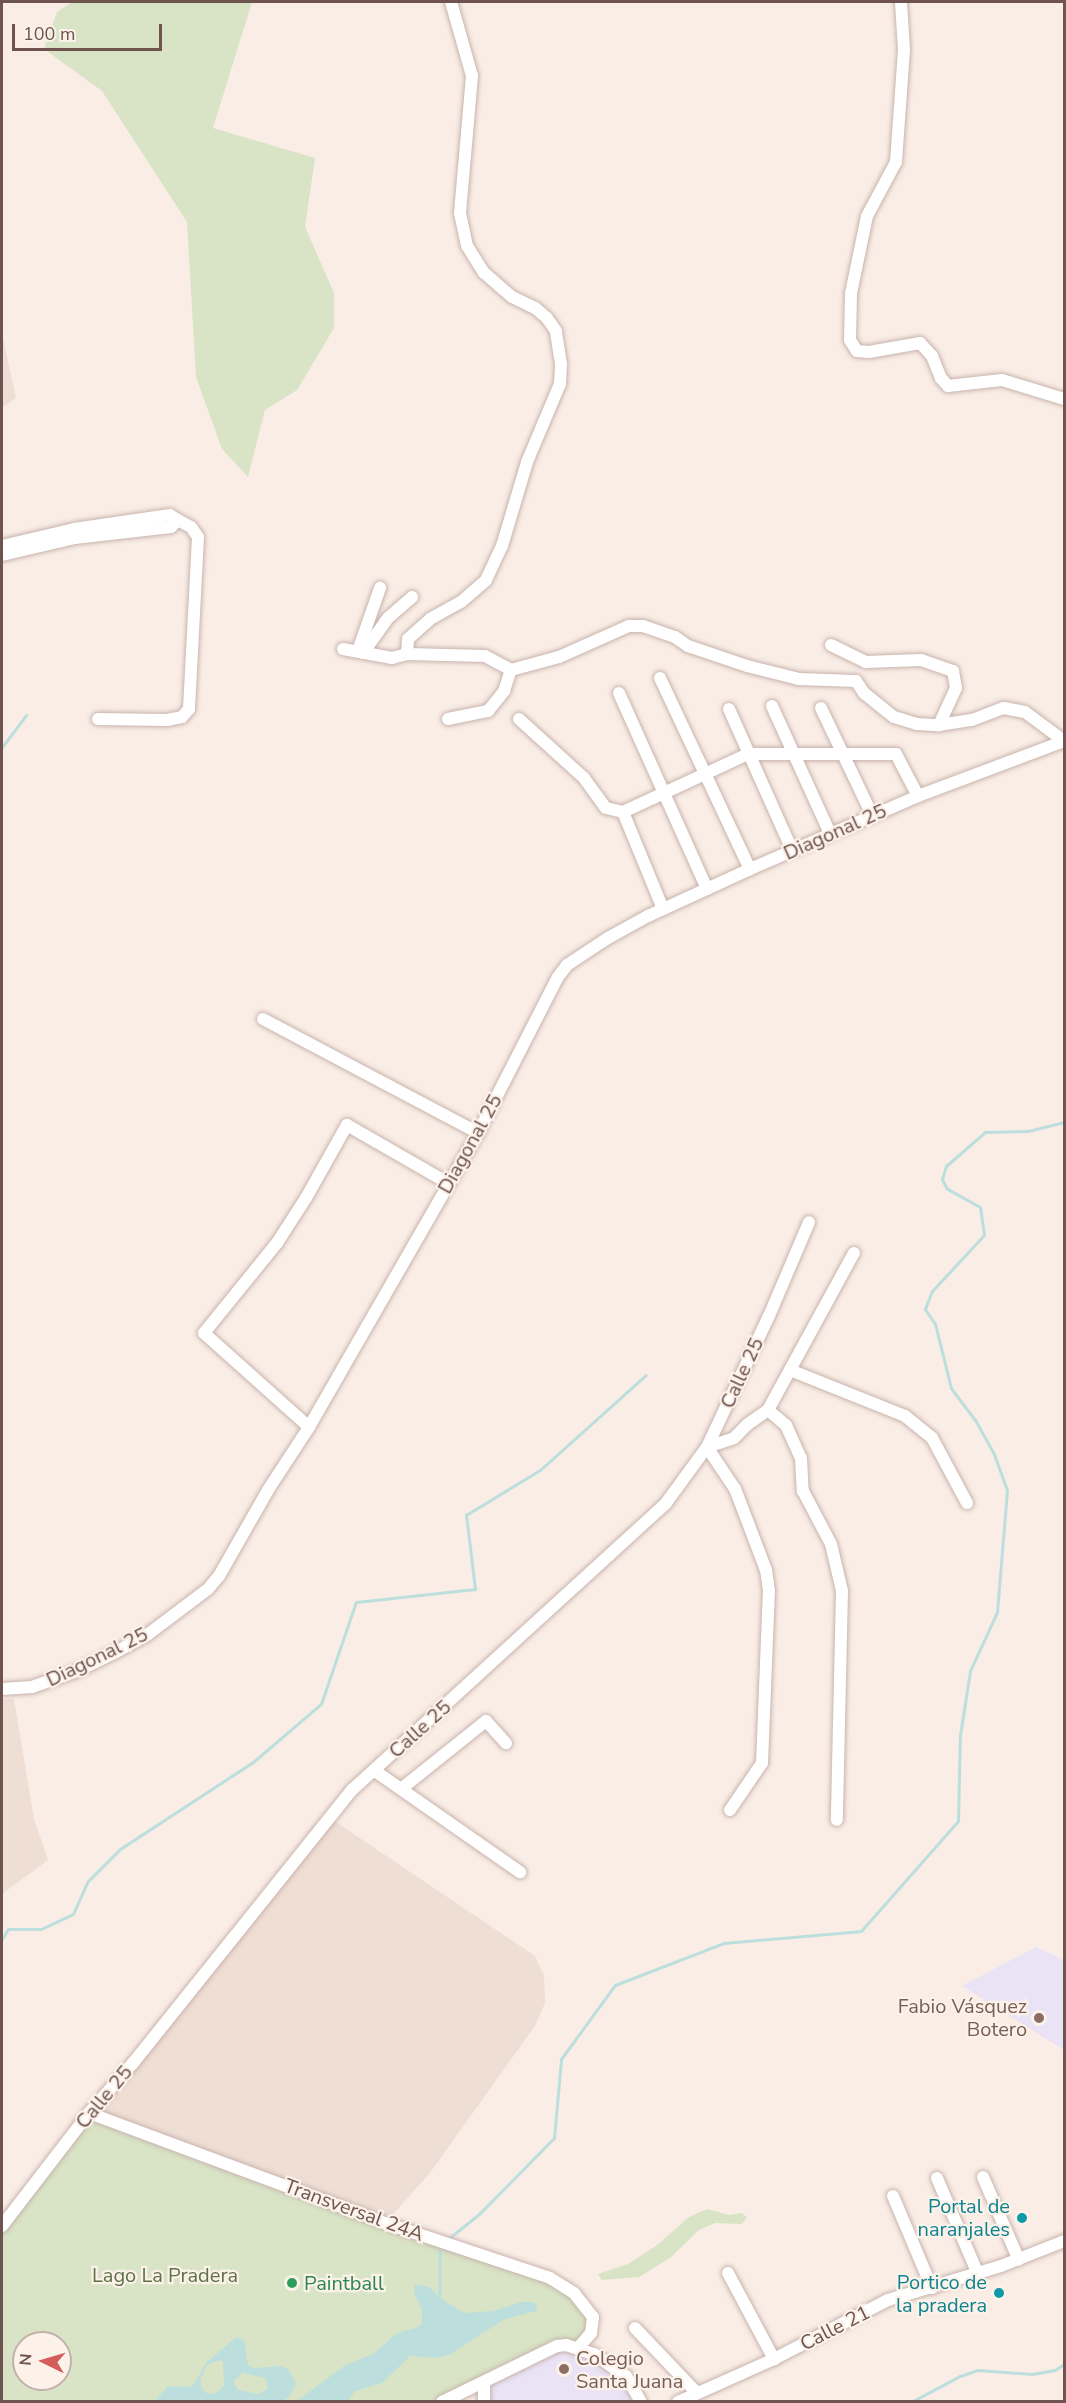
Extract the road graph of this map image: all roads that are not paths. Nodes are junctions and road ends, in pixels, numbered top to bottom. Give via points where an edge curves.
1 (451, 2) edge
2 (901, 2) edge
3 (1065, 399) edge
4 (178, 520) junction
5 (2, 546) edge
6 (2, 555) edge
7 (380, 588) dead end
8 (412, 597) dead end
9 (831, 645) dead end
10 (343, 649) dead end
11 (360, 652) junction
12 (407, 654) junction
13 (866, 662) junction
14 (511, 670) junction
15 (660, 678) dead end
16 (856, 681) junction
17 (619, 693) dead end
18 (772, 706) dead end
19 (821, 708) dead end
20 (729, 709) dead end
21 (98, 719) dead end
22 (448, 719) dead end
23 (519, 719) dead end
24 (939, 725) junction
25 (1065, 741) edge
26 (843, 752) junction
27 (748, 754) junction
28 (795, 754) junction
29 (706, 774) junction
30 (665, 792) junction
31 (918, 796) junction
32 (623, 812) junction
33 (872, 815) junction
34 (830, 833) junction
35 (792, 850) junction
36 (750, 869) junction
37 (707, 889) junction
38 (663, 909) junction
39 (263, 1019) dead end
40 (478, 1133) junction
41 (448, 1183) junction
42 (809, 1222) dead end
43 (854, 1253) dead end
44 (790, 1370) junction
45 (768, 1410) junction
46 (309, 1427) junction
47 (707, 1447) junction
48 (967, 1503) dead end
49 (2, 1689) edge
50 (506, 1743) dead end
51 (375, 1771) junction
52 (400, 1789) junction
53 (730, 1810) dead end
54 (837, 1820) dead end
55 (520, 1872) dead end
56 (89, 2113) junction
57 (983, 2177) dead end
58 (937, 2178) dead end
59 (892, 2196) dead end
60 (2, 2226) edge
61 (1065, 2241) edge
62 (1020, 2260) junction
63 (728, 2273) dead end
64 (978, 2274) junction
65 (933, 2288) junction
66 (635, 2328) dead end
67 (579, 2348) junction
68 (774, 2359) junction
69 (484, 2383) junction
70 (696, 2391) junction
71 (442, 2402) edge
72 (484, 2402) edge
73 (641, 2402) edge
74 (678, 2402) edge

1 - 12 street via 472,76 460,213 467,246 484,273 512,297 535,308 556,331 560,384 527,462 502,546 486,580 408,639
2 - 3 street via 904,50 896,162 867,216 851,293 850,340 857,351 869,352 920,343 927,348 948,386 1002,380
4 - 5 street via 170,515 74,529
4 - 6 street via 171,527 75,538
4 - 21 street via 191,526 198,537 189,709 182,717 166,720
7 - 11 street
8 - 11 street via 388,618
9 - 13 street
10 - 11 street
11 - 12 street via 392,658
12 - 14 street via 485,657
13 - 16 street
13 - 24 street via 921,660 953,671 956,688
14 - 16 street via 559,657 629,626 643,626 747,666 799,679
14 - 22 street via 504,691 488,711
15 - 29 street
16 - 24 street via 864,693 894,717
17 - 30 street
18 - 28 street
19 - 26 street
20 - 27 street
23 - 32 street via 584,778 606,807
24 - 25 street via 972,720 1004,708 1025,712
25 - 31 street, Diagonal 25
26 - 28 street
26 - 31 street via 896,754
26 - 33 street
27 - 28 street
27 - 29 street
27 - 35 street
28 - 34 street
29 - 30 street
29 - 36 street
30 - 32 street
30 - 37 street
31 - 33 street, Diagonal 25
32 - 38 street
33 - 34 street, Diagonal 25
34 - 35 street, Diagonal 25
35 - 36 street, Diagonal 25
36 - 37 street, Diagonal 25
37 - 38 street, Diagonal 25
38 - 40 street, Diagonal 25 via 567,965
39 - 40 street
40 - 41 street, Diagonal 25
41 - 46 street, Diagonal 25
41 - 46 street via 347,1125 277,1243 204,1333
42 - 47 street, Calle 25
43 - 44 street
44 - 45 street
44 - 48 street via 905,1416 932,1438
45 - 47 street via 734,1438
45 - 54 street via 786,1425 801,1458 803,1491 831,1544 842,1591
46 - 49 street, Diagonal 25 via 219,1576 207,1589 147,1635 77,1671 33,1687
47 - 51 street, Calle 25 via 666,1503
47 - 53 street via 735,1490 766,1570 769,1592 762,1763
50 - 52 street via 486,1721
51 - 52 street
51 - 56 street, Calle 25 via 352,1790
52 - 55 street
56 - 60 street, Calle 25
56 - 67 street, Transversal 24A via 386,2223 550,2278 574,2293 593,2317 591,2333
57 - 62 street
58 - 64 street
59 - 65 street
61 - 62 street, Calle 21
62 - 64 street, Calle 21
63 - 68 street
64 - 65 street, Calle 21
65 - 68 street, Calle 21 via 888,2300
66 - 70 street
67 - 69 street via 557,2346
67 - 73 street via 626,2376
68 - 70 street, Calle 21
69 - 71 street
69 - 72 street
70 - 74 street, Calle 21

